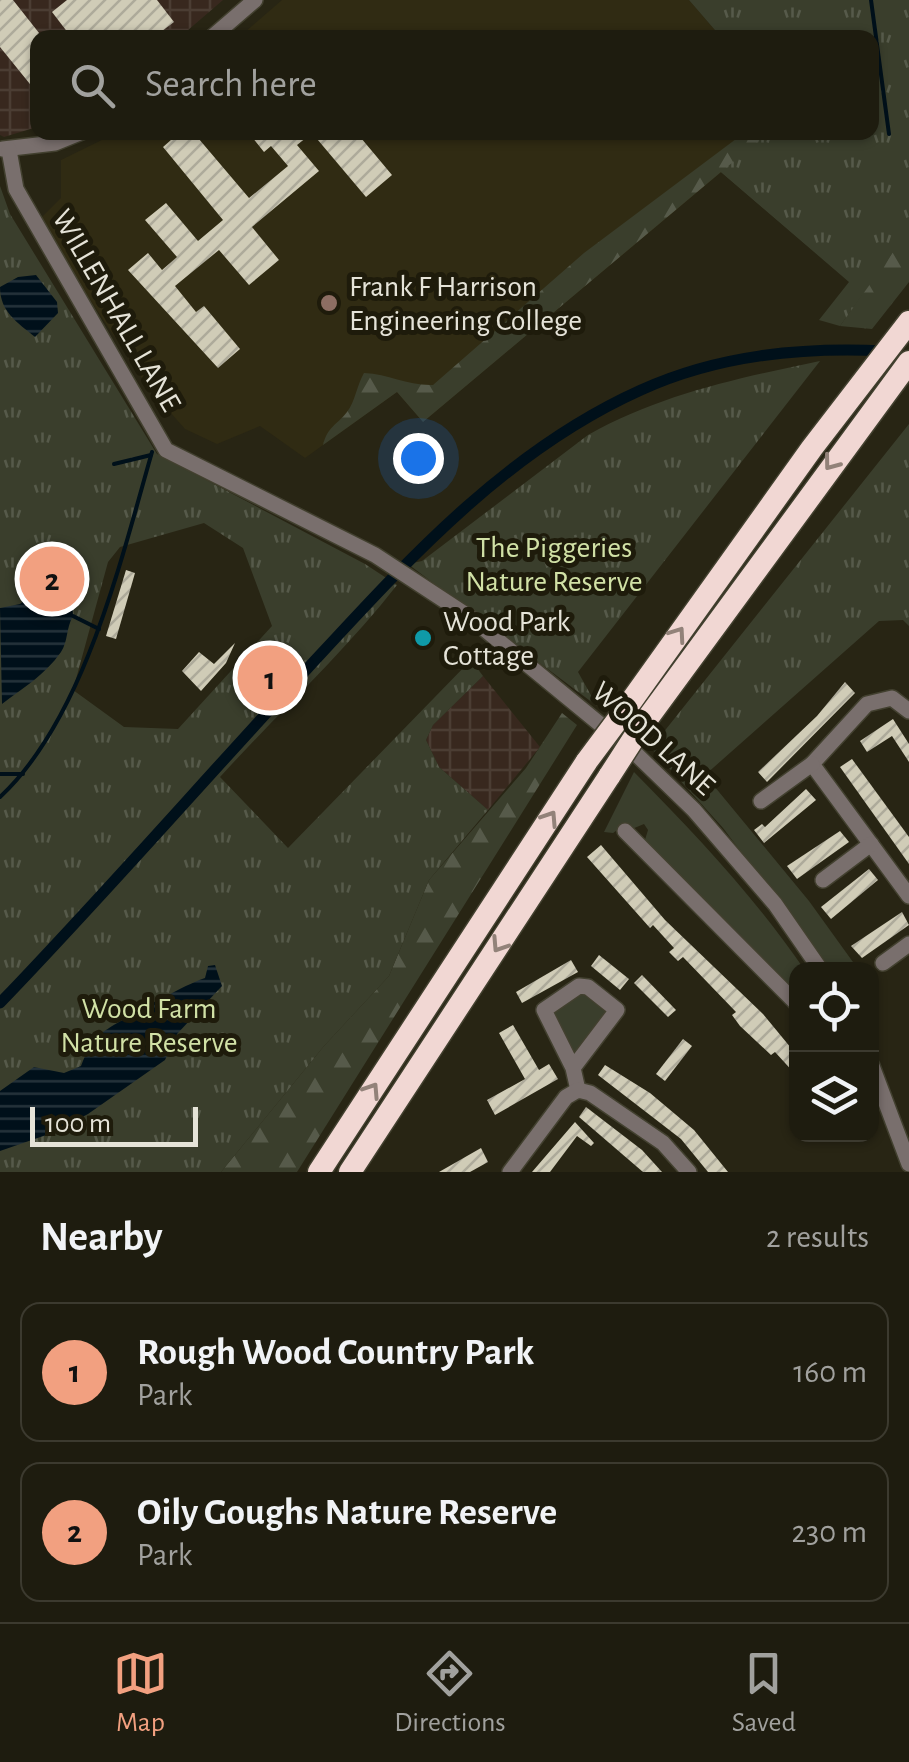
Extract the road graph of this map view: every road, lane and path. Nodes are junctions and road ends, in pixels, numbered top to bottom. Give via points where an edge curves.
1 (255, 0) edge
2 (220, 30) edge
3 (62, 140) edge
4 (5, 149) edge
5 (909, 322) edge
6 (909, 362) edge
7 (418, 582) joint
8 (909, 711) edge
9 (630, 722) junction
10 (812, 764) junction
11 (759, 802) dead end
12 (645, 826) dead end
13 (871, 844) junction
14 (821, 881) dead end
15 (909, 896) edge
16 (909, 944) edge
17 (814, 962) edge
18 (883, 964) dead end
19 (789, 996) edge
20 (573, 1068) junction
21 (879, 1085) edge
22 (584, 1092) junction
23 (909, 1164) edge
24 (319, 1172) edge
25 (350, 1172) edge
26 (510, 1172) edge
27 (689, 1172) edge

1 - 2 street
3 - 4 street
4 - 7 street, WILLENHALL LANE via 16,190 166,450
9 -> 5 highway via 861,382
6 -> 9 highway
7 - 17 street, WOOD LANE via 635,753 750,872
8 - 10 street via 892,698 867,704
24 -> 9 highway, bridge via 587,761
9 -> 25 highway, bridge via 610,776
10 - 11 street
10 - 13 street
12 - 19 street via 629,835
13 - 14 street
13 - 15 street
16 - 18 street
20 - 20 street via 544,1006 588,987 617,1010
20 - 22 street
21 - 23 street
22 - 26 street via 566,1097
22 - 27 street via 662,1143

